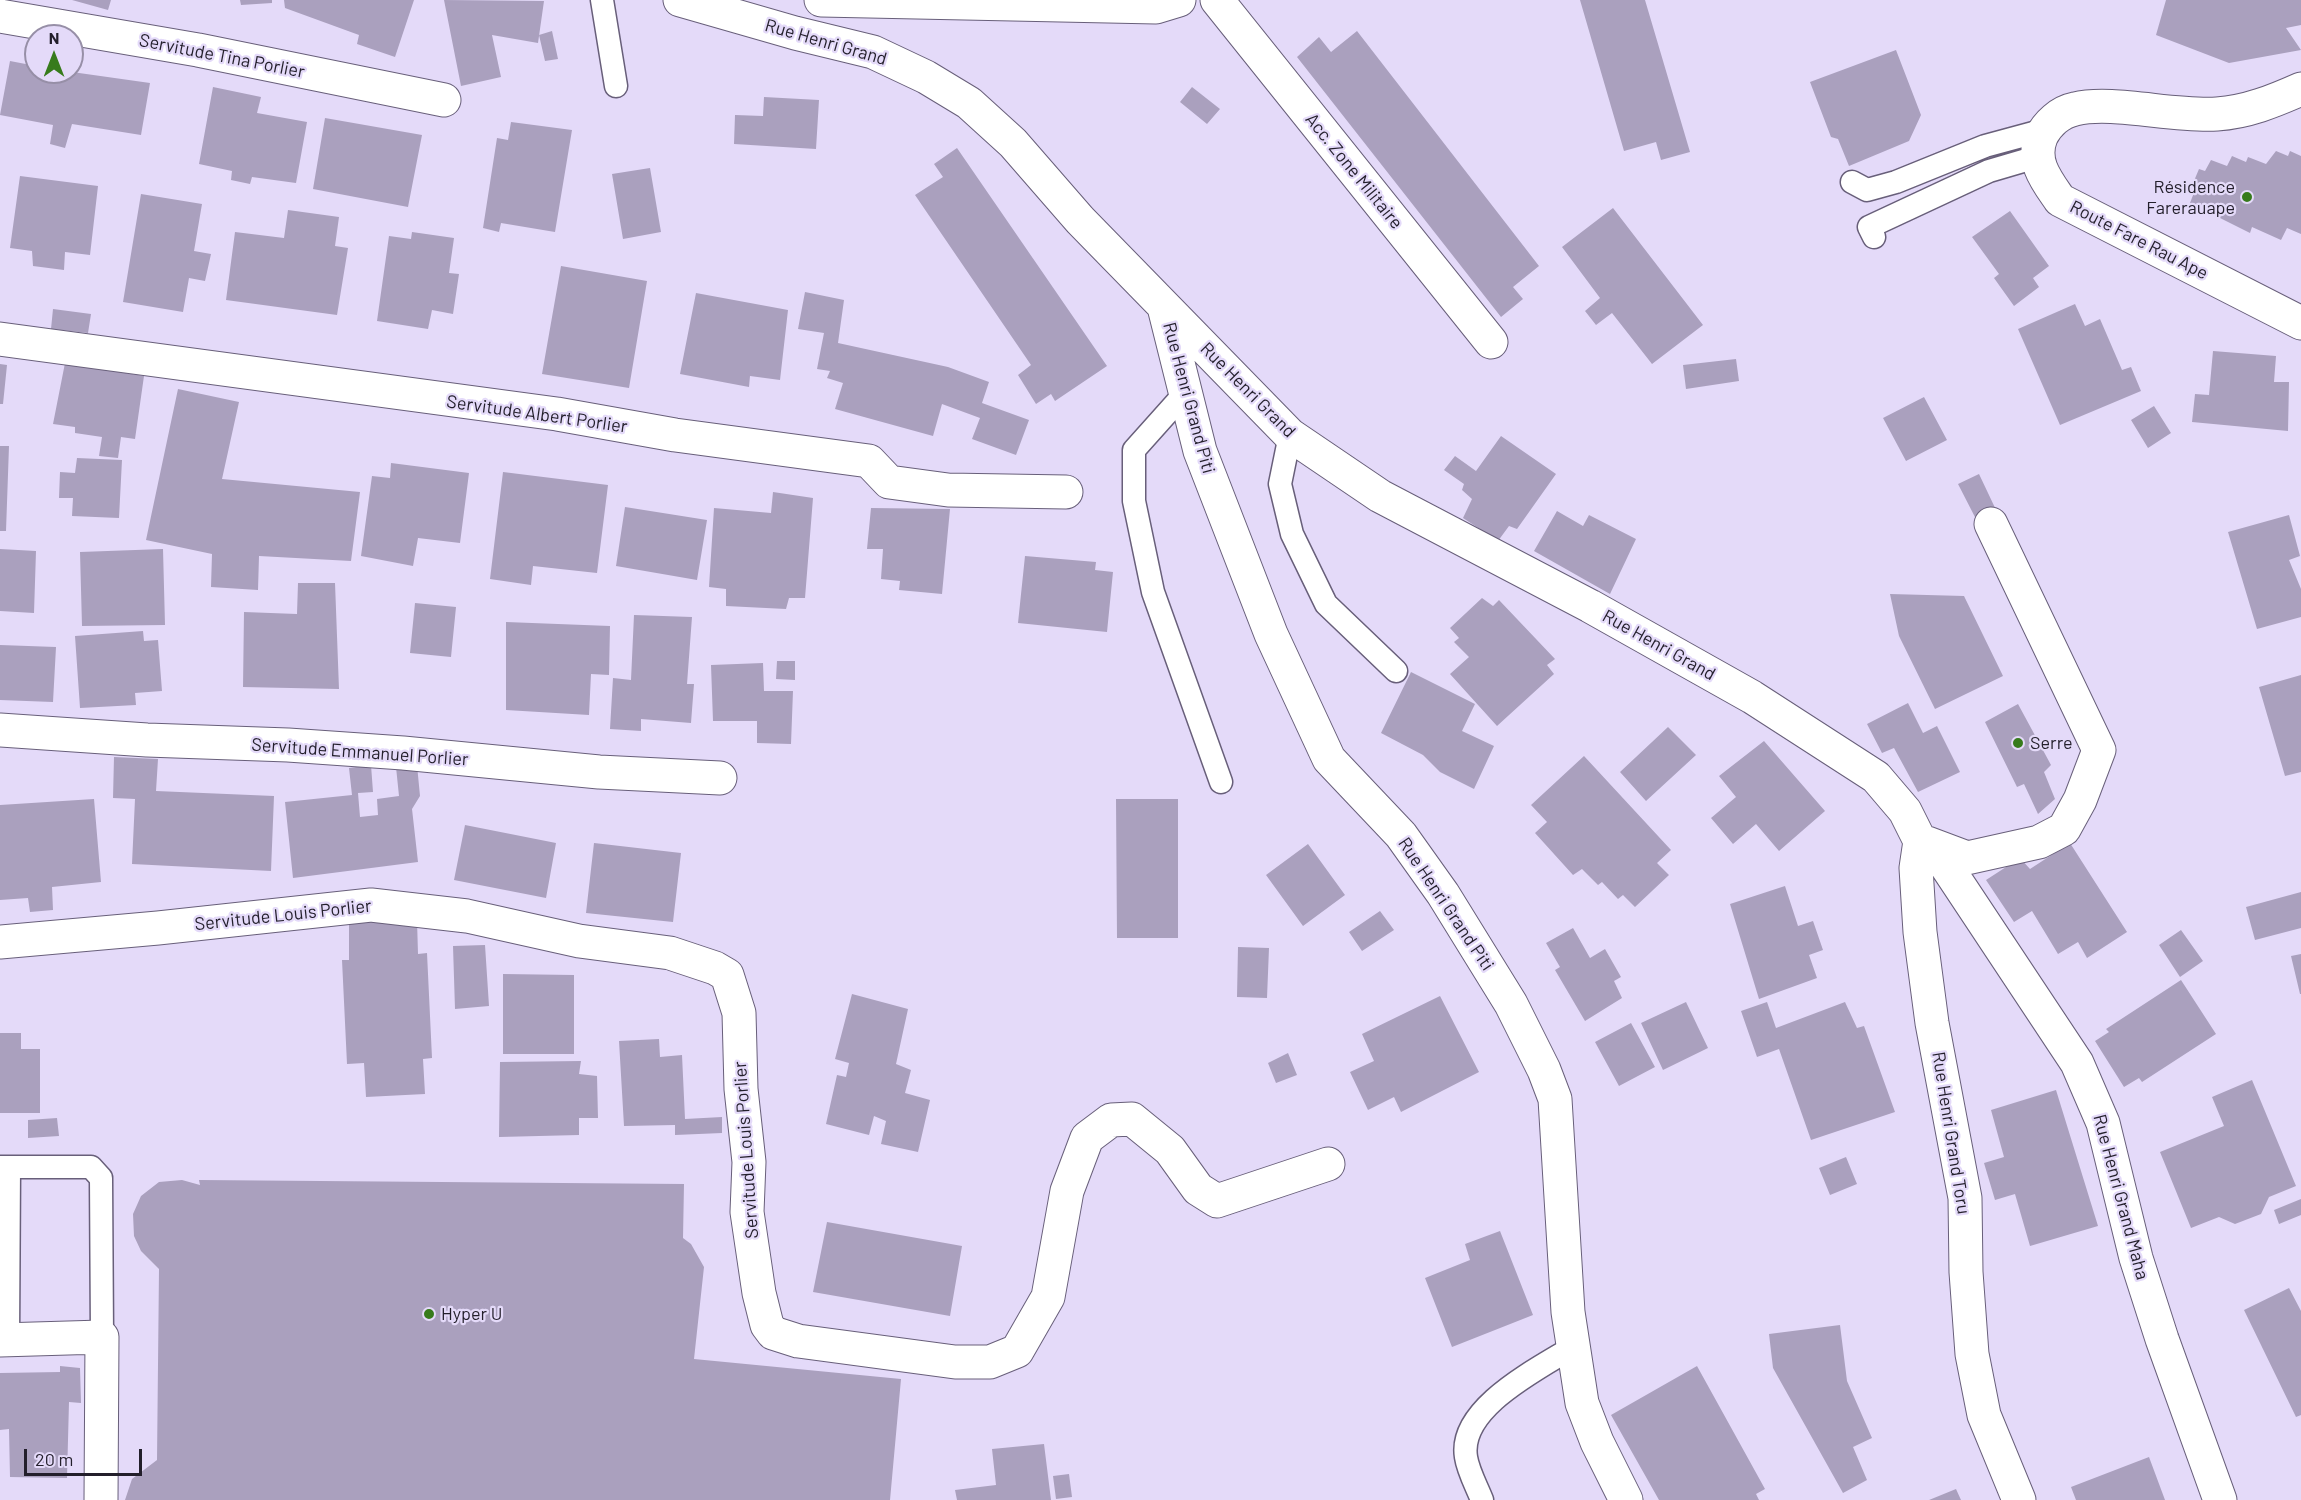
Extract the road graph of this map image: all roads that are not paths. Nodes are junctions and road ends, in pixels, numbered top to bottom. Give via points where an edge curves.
1 (602, 0) edge
2 (680, 0) edge
3 (820, 0) edge
4 (1179, 0) edge
5 (1217, 0) edge
6 (0, 15) edge
7 (616, 86) dead end
8 (2301, 89) edge
9 (444, 100) dead end
10 (2042, 143) junction
11 (1852, 182) dead end
12 (1874, 237) dead end
13 (1164, 305) junction
14 (2301, 323) edge
15 (0, 339) edge
16 (1491, 342) dead end
17 (1185, 393) junction
18 (1290, 435) junction
19 (1066, 492) dead end
20 (1990, 524) dead end
21 (1396, 671) dead end
22 (0, 729) edge
23 (720, 778) dead end
24 (1221, 782) dead end
25 (1925, 855) junction
26 (0, 942) edge
27 (1328, 1164) dead end
28 (4, 1167) edge
29 (102, 1337) junction
30 (4, 1340) edge
31 (1573, 1347) junction
32 (101, 1500) edge
33 (1482, 1500) edge
34 (1626, 1500) edge
35 (2019, 1500) edge
36 (2220, 1500) edge

1 - 7 lane
2 - 13 street, Rue Henri Grand via 873,52 969,103 1013,143 1080,220
3 - 4 street via 1156,7
5 - 16 street, Acc. Zone Militaire
6 - 9 street, Servitude Tina Porlier
8 - 10 street via 2251,109 2219,114 2104,107 2075,109 2058,116
10 - 11 lane via 1986,146 1867,190
10 - 12 lane via 1869,227
10 - 14 street, Route Fare Rau Ape via 2040,173 2060,200
13 - 17 street, Rue Henri Grand Piti
13 - 18 street, Rue Henri Grand
15 - 19 street, Servitude Albert Porlier via 557,414 869,462 889,482 948,490
17 - 24 lane via 1134,450 1134,501 1153,592
17 - 31 street, Rue Henri Grand Piti via 1200,451 1259,602 1329,759 1401,835 1443,894 1511,1004 1544,1070 1555,1098
18 - 21 lane via 1280,484 1292,534 1326,604
18 - 25 street, Rue Henri Grand via 1380,496 1590,606 1752,697 1876,777 1905,811
20 - 25 street via 2099,750 2064,830 2039,842 1967,858
22 - 23 street, Servitude Emmanuel Porlier via 334,748 599,772
25 - 35 street, Rue Henri Grand Toru via 1920,932 1932,1023 1965,1198 1972,1354 1984,1415
25 - 36 street, Rue Henri Grand Maha via 2038,1002 2082,1073 2103,1123 2136,1258 2162,1340
26 - 27 street, Servitude Louis Porlier via 371,905 467,916 579,941 670,953 715,968 727,975 739,1013 741,1089 749,1162 747,1212 759,1293 767,1325 773,1333 798,1341 955,1362 990,1362 1017,1351 1048,1297 1067,1191 1087,1138 1111,1120 1132,1119 1170,1150 1198,1189 1217,1201
28 - 29 lane via 91,1167 101,1178
28 - 30 lane
29 - 30 street
29 - 32 street
31 - 33 lane via 1509,1388 1482,1411 1468,1430 1466,1457
31 - 34 street, Rue Henri Grand Piti via 1582,1403

